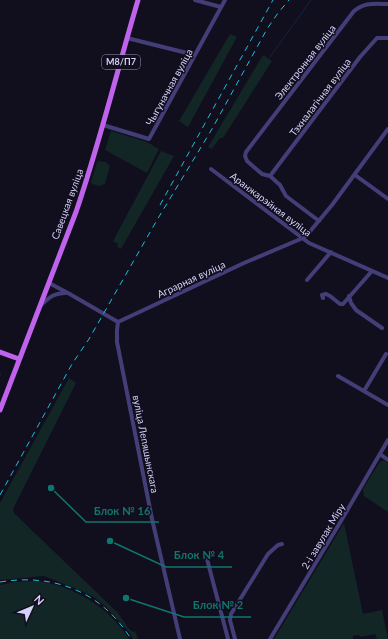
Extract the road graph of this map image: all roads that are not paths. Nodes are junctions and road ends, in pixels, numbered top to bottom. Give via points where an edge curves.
1 (138, 0) edge
2 (195, 0) edge
3 (225, 0) edge
4 (388, 4) edge
5 (221, 7) junction
6 (127, 38) junction
7 (388, 38) edge
8 (195, 56) junction
9 (103, 125) junction
10 (388, 129) edge
11 (211, 168) dead end
12 (355, 175) junction
13 (270, 176) junction
14 (388, 199) edge
15 (319, 221) junction
16 (303, 238) junction
17 (331, 252) junction
18 (372, 271) junction
19 (388, 278) edge
20 (307, 280) dead end
21 (48, 283) junction
22 (68, 293) junction
23 (349, 296) junction
24 (323, 298) dead end
25 (40, 306) junction
26 (118, 322) junction
27 (382, 328) dead end
28 (0, 352) edge
29 (386, 354) dead end
30 (19, 359) junction
31 (338, 376) dead end
32 (364, 391) junction
33 (388, 405) edge
34 (0, 410) edge
35 (388, 440) edge
36 (380, 454) junction
37 (388, 460) edge
38 (282, 544) dead end
39 (207, 559) dead end
40 (180, 639) edge
41 (228, 639) edge
42 (235, 639) edge
43 (270, 639) edge

1 - 6 main road, Савецкая вуліца / М8/П7
2 - 5 street
3 - 5 street, Чыгуначная вуліца
4 - 13 street, Электронная вуліца via 367,4 354,11 246,152 247,161 262,174
5 - 8 street, Чыгуначная вуліца
6 - 8 street
6 - 9 main road, Савецкая вуліца / М8/П7
7 - 13 street, Тэхналагічная вуліца via 377,38 360,57
8 - 9 street, Чыгуначная вуліца via 149,139
9 - 21 main road, Савецкая вуліца / М8/П7 via 82,193
10 - 12 street, Аграрная вуліца
11 - 16 street, Аранжарэйная вуліца
12 - 14 street
12 - 15 street, Аграрная вуліца
13 - 15 street via 280,185 286,196
15 - 16 street, Аграрная вуліца
16 - 17 street, Аранжарэйная вуліца
16 - 26 street, Аграрная вуліца
17 - 18 street, Аранжарэйная вуліца
17 - 20 street
18 - 19 street, Аранжарэйная вуліца
18 - 23 street
21 - 22 street
21 - 25 main road, Савецкая вуліца / М8/П7
22 - 25 street via 55,294
22 - 26 street
23 - 24 street via 343,304 326,294 322,295
23 - 27 street via 356,310
25 - 30 main road, Савецкая вуліца / М8/П7
26 - 40 street, вуліца Лепяшынскага via 117,342 152,519
28 - 30 main road
29 - 32 street
30 - 34 main road, Савецкая вуліца / М8/П7
31 - 32 street
32 - 33 street
35 - 36 street, 2-і завулак Міру
36 - 37 street
36 - 43 street, 2-і завулак Міру
38 - 42 street via 268,554 231,614
39 - 41 street

